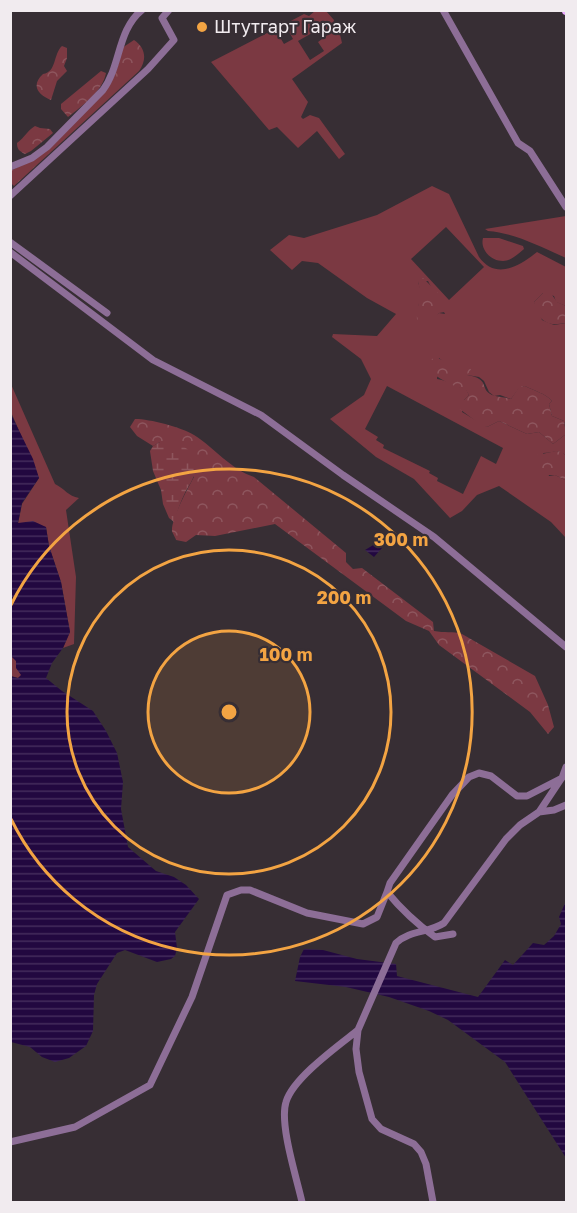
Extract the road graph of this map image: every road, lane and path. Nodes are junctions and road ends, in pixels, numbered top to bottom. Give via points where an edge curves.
1 (142, 10) edge
2 (169, 10) edge
3 (443, 10) edge
4 (10, 167) edge
5 (10, 196) edge
6 (567, 207) edge
7 (10, 242) edge
8 (10, 252) edge
9 (107, 313) dead end
10 (567, 647) edge
11 (567, 767) edge
12 (562, 778) junction
13 (567, 805) edge
14 (539, 812) junction
15 (387, 892) junction
16 (425, 929) junction
17 (453, 934) dead end
18 (358, 1030) junction
19 (10, 1142) edge
20 (302, 1203) edge
21 (433, 1203) edge

1 - 4 street via 125,31 111,79 103,90 47,147 33,158
2 - 5 street via 162,18 174,40 148,69
3 - 6 street via 518,144 530,151
7 - 9 street
8 - 10 street via 153,360 261,415 434,537
11 - 12 street
12 - 14 street
12 - 15 street via 527,796 517,796 491,776 479,773 469,777 446,803
13 - 14 street
14 - 16 street via 506,838 444,922
15 - 16 street
15 - 19 street via 377,916 363,924 307,913 250,890 227,895 192,997 150,1085 75,1127
16 - 17 street via 435,937
16 - 18 street via 396,943
18 - 20 street via 298,1081 286,1100 287,1134
18 - 21 street via 360,1075 372,1119 381,1129 414,1144 421,1152

